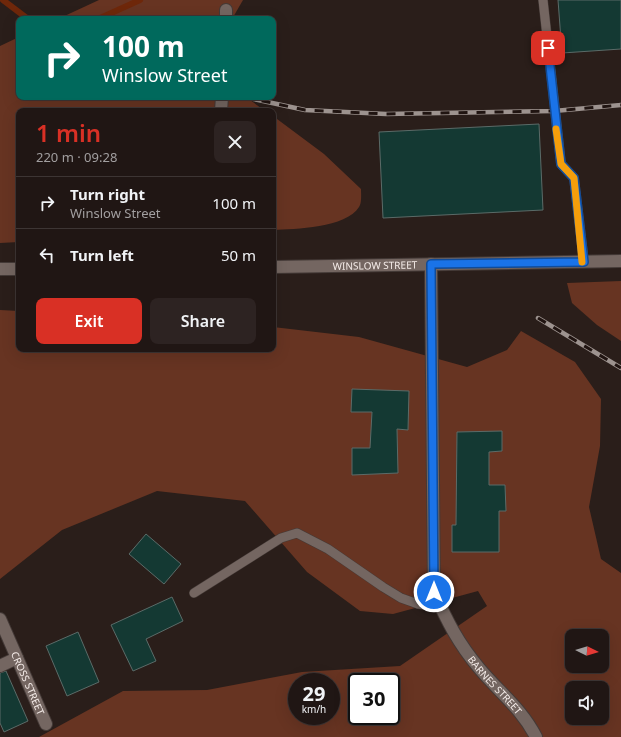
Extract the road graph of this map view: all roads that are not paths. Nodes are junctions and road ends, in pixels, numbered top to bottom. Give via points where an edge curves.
1 (543, 0) edge
2 (621, 260) edge
3 (584, 262) junction
4 (431, 264) junction
5 (276, 267) edge
6 (0, 269) edge
7 (16, 269) edge
8 (194, 593) dead end
9 (441, 607) junction
10 (0, 619) edge
11 (17, 658) junction
12 (0, 666) edge
13 (46, 724) dead end
14 (536, 737) edge

1 - 3 lane via 561,164 574,178
2 - 3 street, WINSLOW STREET
3 - 4 street, WINSLOW STREET
4 - 5 street, WINSLOW STREET
4 - 9 street, BARNES STREET via 434,592
6 - 7 street
8 - 9 lane via 281,538 297,533 328,549 401,598 418,604
9 - 14 street, BARNES STREET via 452,633 526,718
10 - 11 street, CROSS STREET
11 - 12 street
11 - 13 street, CROSS STREET

